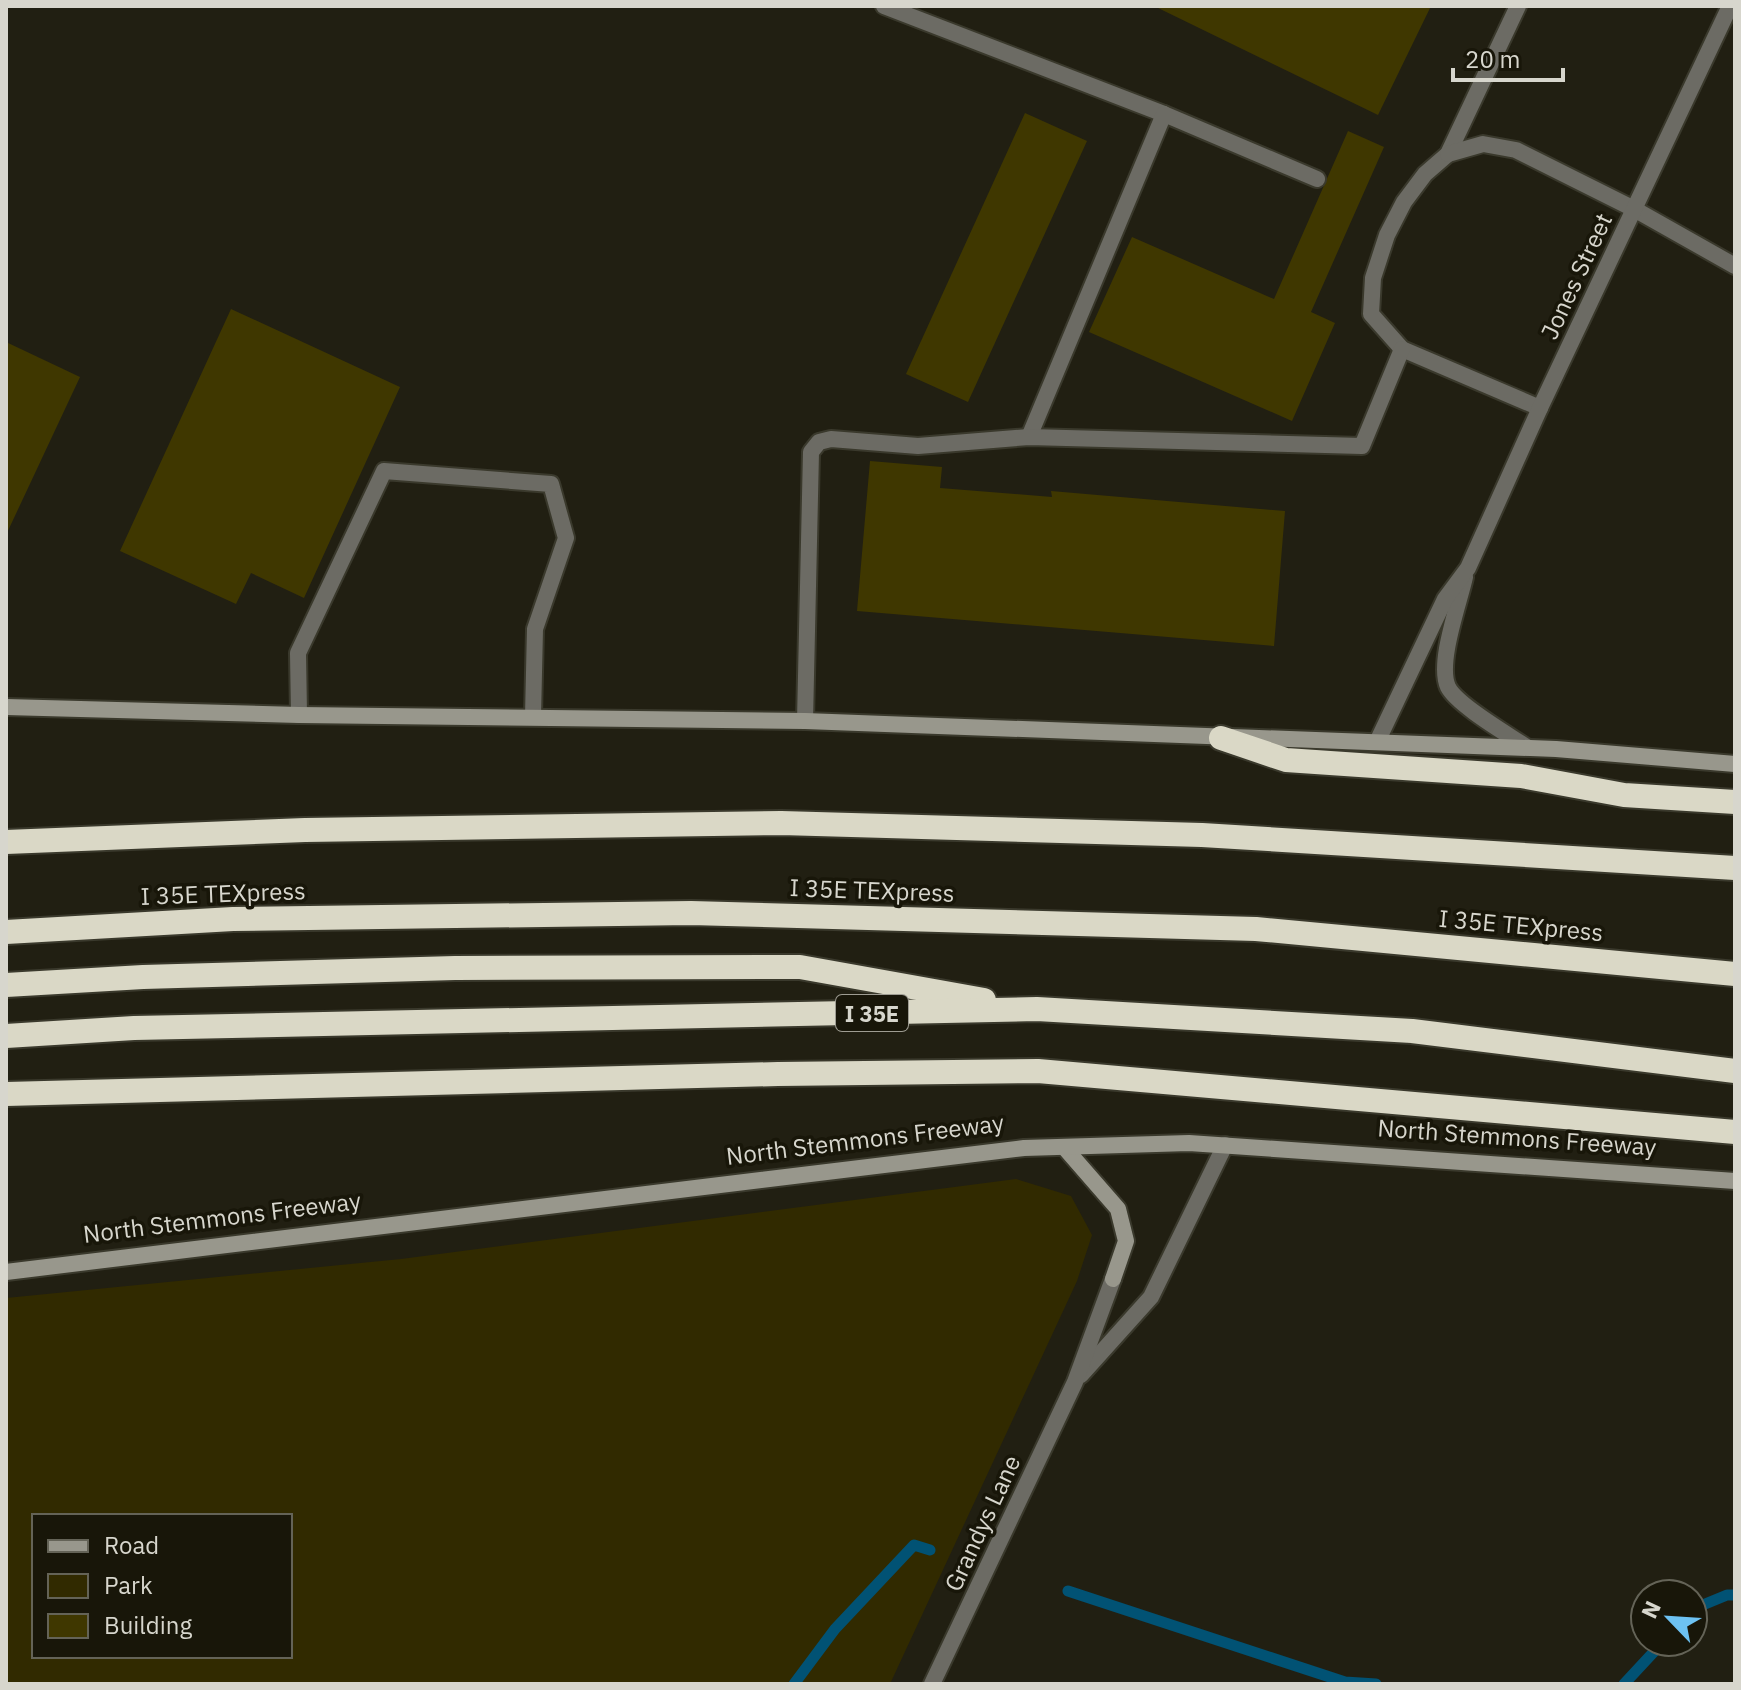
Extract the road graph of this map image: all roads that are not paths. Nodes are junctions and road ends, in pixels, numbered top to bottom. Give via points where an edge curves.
1 (884, 6) edge
2 (1518, 6) edge
3 (1730, 6) edge
4 (1164, 114) junction
5 (1448, 154) junction
6 (1317, 179) dead end
7 (1634, 209) junction
8 (1735, 266) edge
9 (1402, 349) junction
10 (1540, 408) junction
11 (1029, 437) junction
12 (1468, 568) junction
13 (6, 707) edge
14 (299, 715) junction
15 (533, 716) junction
16 (805, 721) junction
17 (1221, 738) junction
18 (1377, 742) junction
19 (1528, 748) junction
20 (1735, 764) edge
21 (1735, 802) edge
22 (6, 842) edge
23 (1735, 868) edge
24 (6, 932) edge
25 (1735, 974) edge
26 (6, 985) edge
27 (1037, 1009) junction
28 (6, 1036) edge
29 (1735, 1071) edge
30 (6, 1094) edge
31 (1735, 1132) edge
32 (1225, 1145) junction
33 (1064, 1147) junction
34 (1735, 1181) edge
35 (6, 1272) edge
36 (1113, 1279) joint
37 (1075, 1382) junction
38 (932, 1684) edge

1 - 4 street
2 - 5 street
3 - 7 street, Jones Street
4 - 6 street
4 - 11 street
5 - 7 street via 1483,144 1516,150
5 - 9 street via 1404,202 1373,278 1371,314
7 - 8 street
7 - 10 street, Jones Street
9 - 10 street
9 - 11 street via 1362,446
10 - 12 street, Jones Street
11 - 16 street via 918,446 831,439 819,442 811,452
12 - 18 street, Jones Street via 1445,599
12 - 19 street, Jones Street via 1445,656 1449,690
13 - 14 main road
14 - 15 main road
14 - 15 street via 298,653 384,471 551,484 566,538 535,629
15 - 16 main road
16 - 17 main road
17 - 18 main road
17 - 21 highway via 1286,760 1521,776 1624,795
18 - 19 main road
19 - 20 main road
22 - 23 highway via 320,829 781,823 1202,835
24 - 25 highway, I 35E TEXpress via 233,919 691,913 1256,929
26 - 27 highway via 455,968 800,967
27 - 28 highway, I 35E via 134,1028
27 - 29 highway, I 35E via 1412,1031
30 - 31 highway via 1038,1071
32 - 33 main road, North Stemmons Freeway
32 - 34 main road, North Stemmons Freeway
32 - 37 street, Grandys Lane via 1151,1297
33 - 35 main road, North Stemmons Freeway
33 - 36 main road via 1118,1209 1126,1241
36 - 37 street, Grandys Lane
37 - 38 street, Grandys Lane

